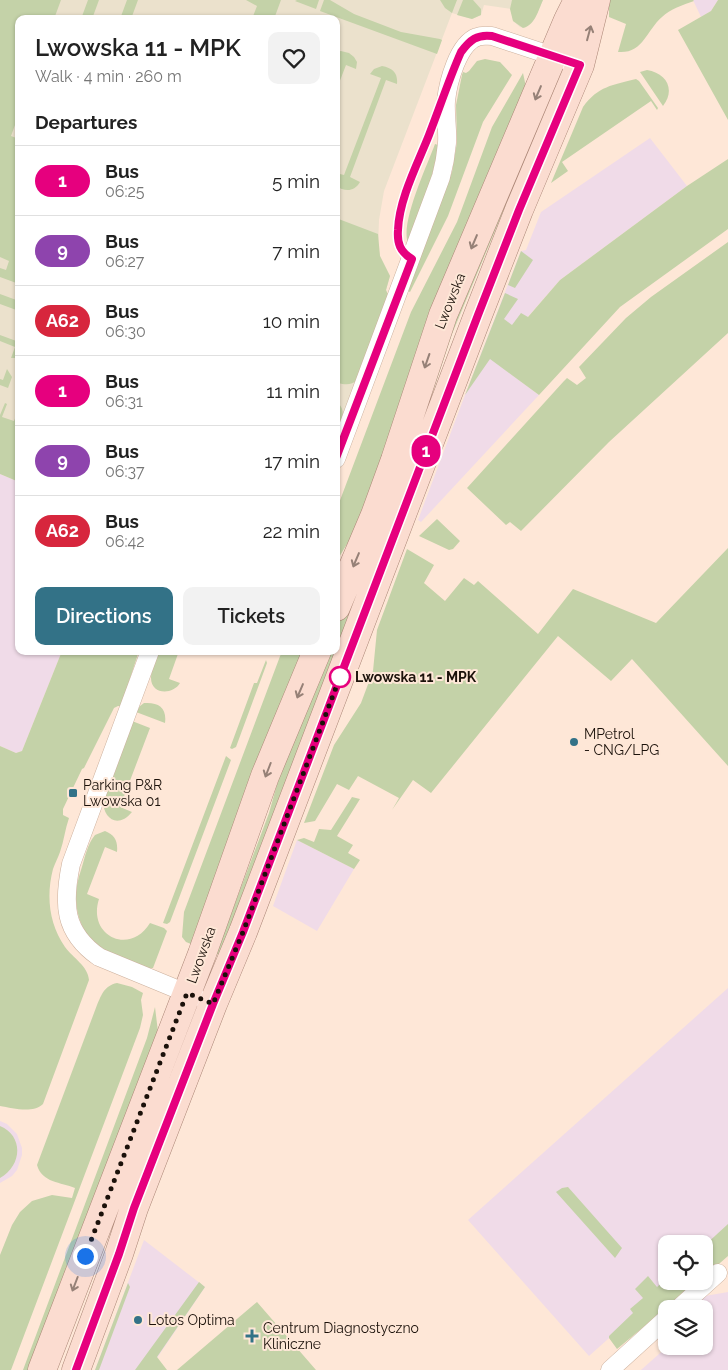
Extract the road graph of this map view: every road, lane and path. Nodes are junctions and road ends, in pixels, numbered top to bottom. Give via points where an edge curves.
1 (578, 0) edge
2 (596, 0) edge
3 (553, 55) junction
4 (580, 65) junction
5 (340, 447) edge
6 (340, 598) edge
7 (149, 655) edge
8 (315, 655) edge
9 (187, 993) junction
10 (213, 1004) junction
11 (718, 1273) dead end
12 (688, 1300) edge
13 (658, 1326) edge
14 (42, 1370) edge
15 (76, 1370) edge
16 (610, 1370) edge

1 - 3 main road, Lwowska
4 -> 2 main road, Lwowska
3 - 4 street
3 - 5 street via 483,35 471,40 461,52 446,102 447,143 440,177
3 -> 6 main road, Lwowska via 443,315 375,515
4 - 10 main road, Lwowska via 502,252
7 - 9 street via 71,864 67,882 67,913 70,925 94,954
8 -> 9 main road, Lwowska via 265,776
9 - 10 street
9 -> 14 main road, Lwowska
10 - 15 main road, Lwowska
11 - 12 street
13 - 16 street

